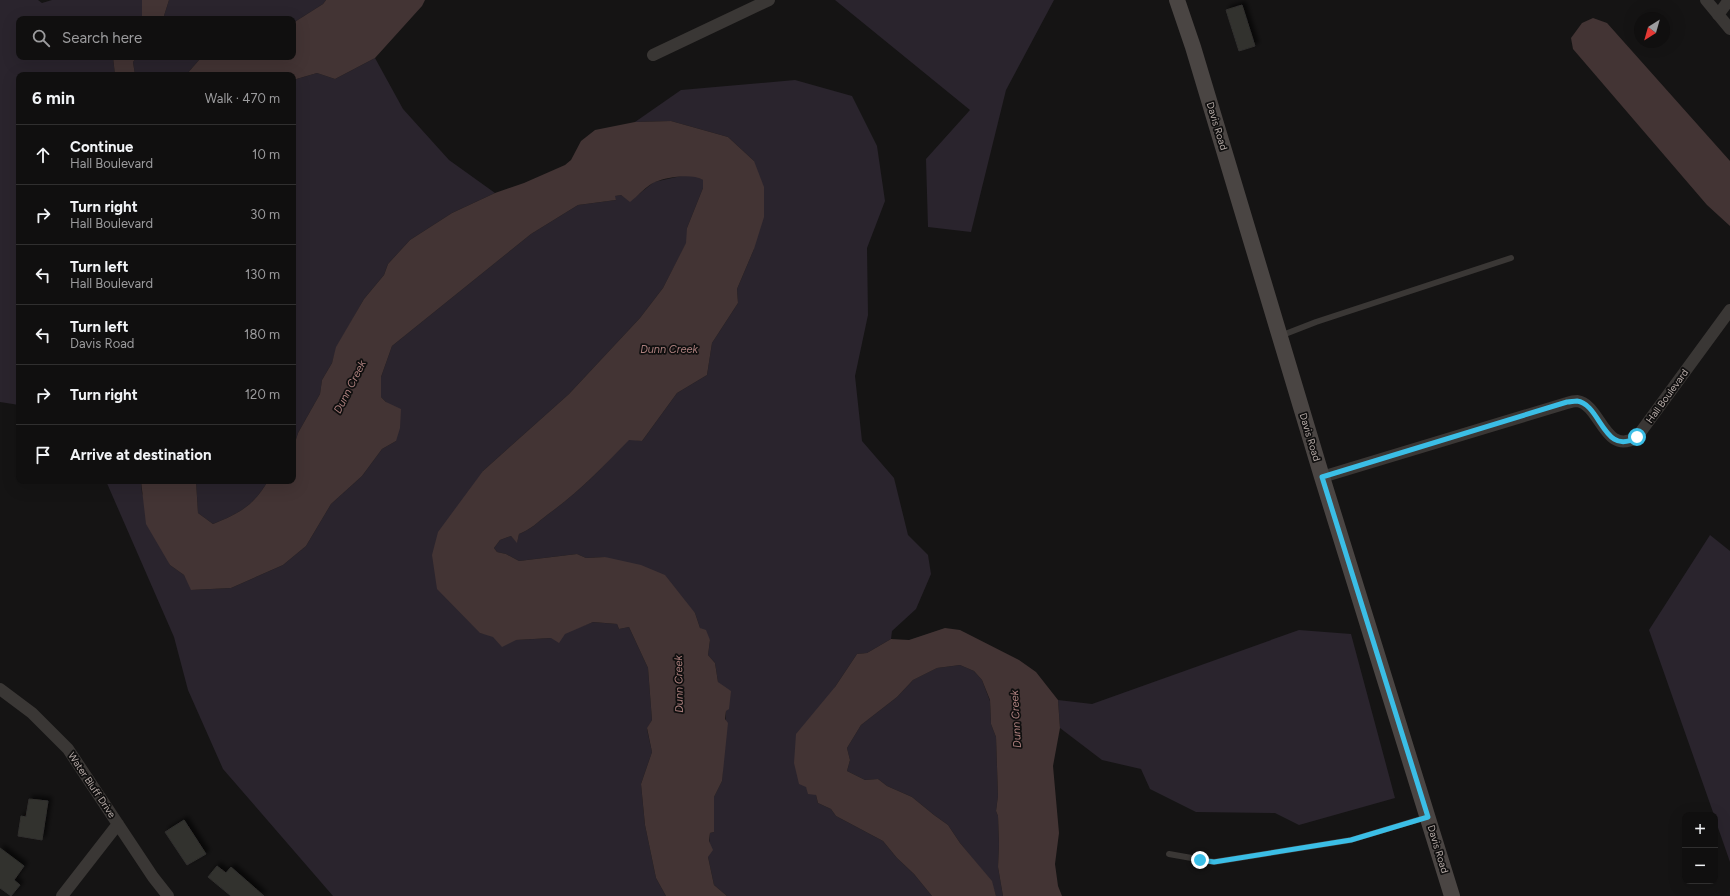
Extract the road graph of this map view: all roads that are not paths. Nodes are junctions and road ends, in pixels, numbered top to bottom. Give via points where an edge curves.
1 (769, 0) edge
2 (1176, 0) edge
3 (1706, 0) edge
4 (1729, 0) edge
5 (1718, 14) junction
6 (1730, 29) edge
7 (653, 55) dead end
8 (1511, 258) dead end
9 (1730, 310) edge
10 (1280, 336) junction
11 (1322, 477) junction
12 (0, 689) edge
13 (1428, 817) junction
14 (118, 824) junction
15 (1169, 854) dead end
16 (62, 896) edge
17 (168, 896) edge
18 (1452, 896) edge

1 - 7 street
2 - 10 street, Davis Road via 1193,47
3 - 5 street
4 - 5 street
5 - 6 street
8 - 10 lane
9 - 11 street, Hall Boulevard via 1637,437 1630,441 1614,440 1583,404 1577,401 1567,402
10 - 11 street, Davis Road
11 - 13 street, Davis Road
12 - 14 street, Water Bluff Drive via 32,713 68,749
13 - 15 lane via 1351,840 1214,862
13 - 18 street, Davis Road
14 - 16 street
14 - 17 street, Water Bluff Drive

